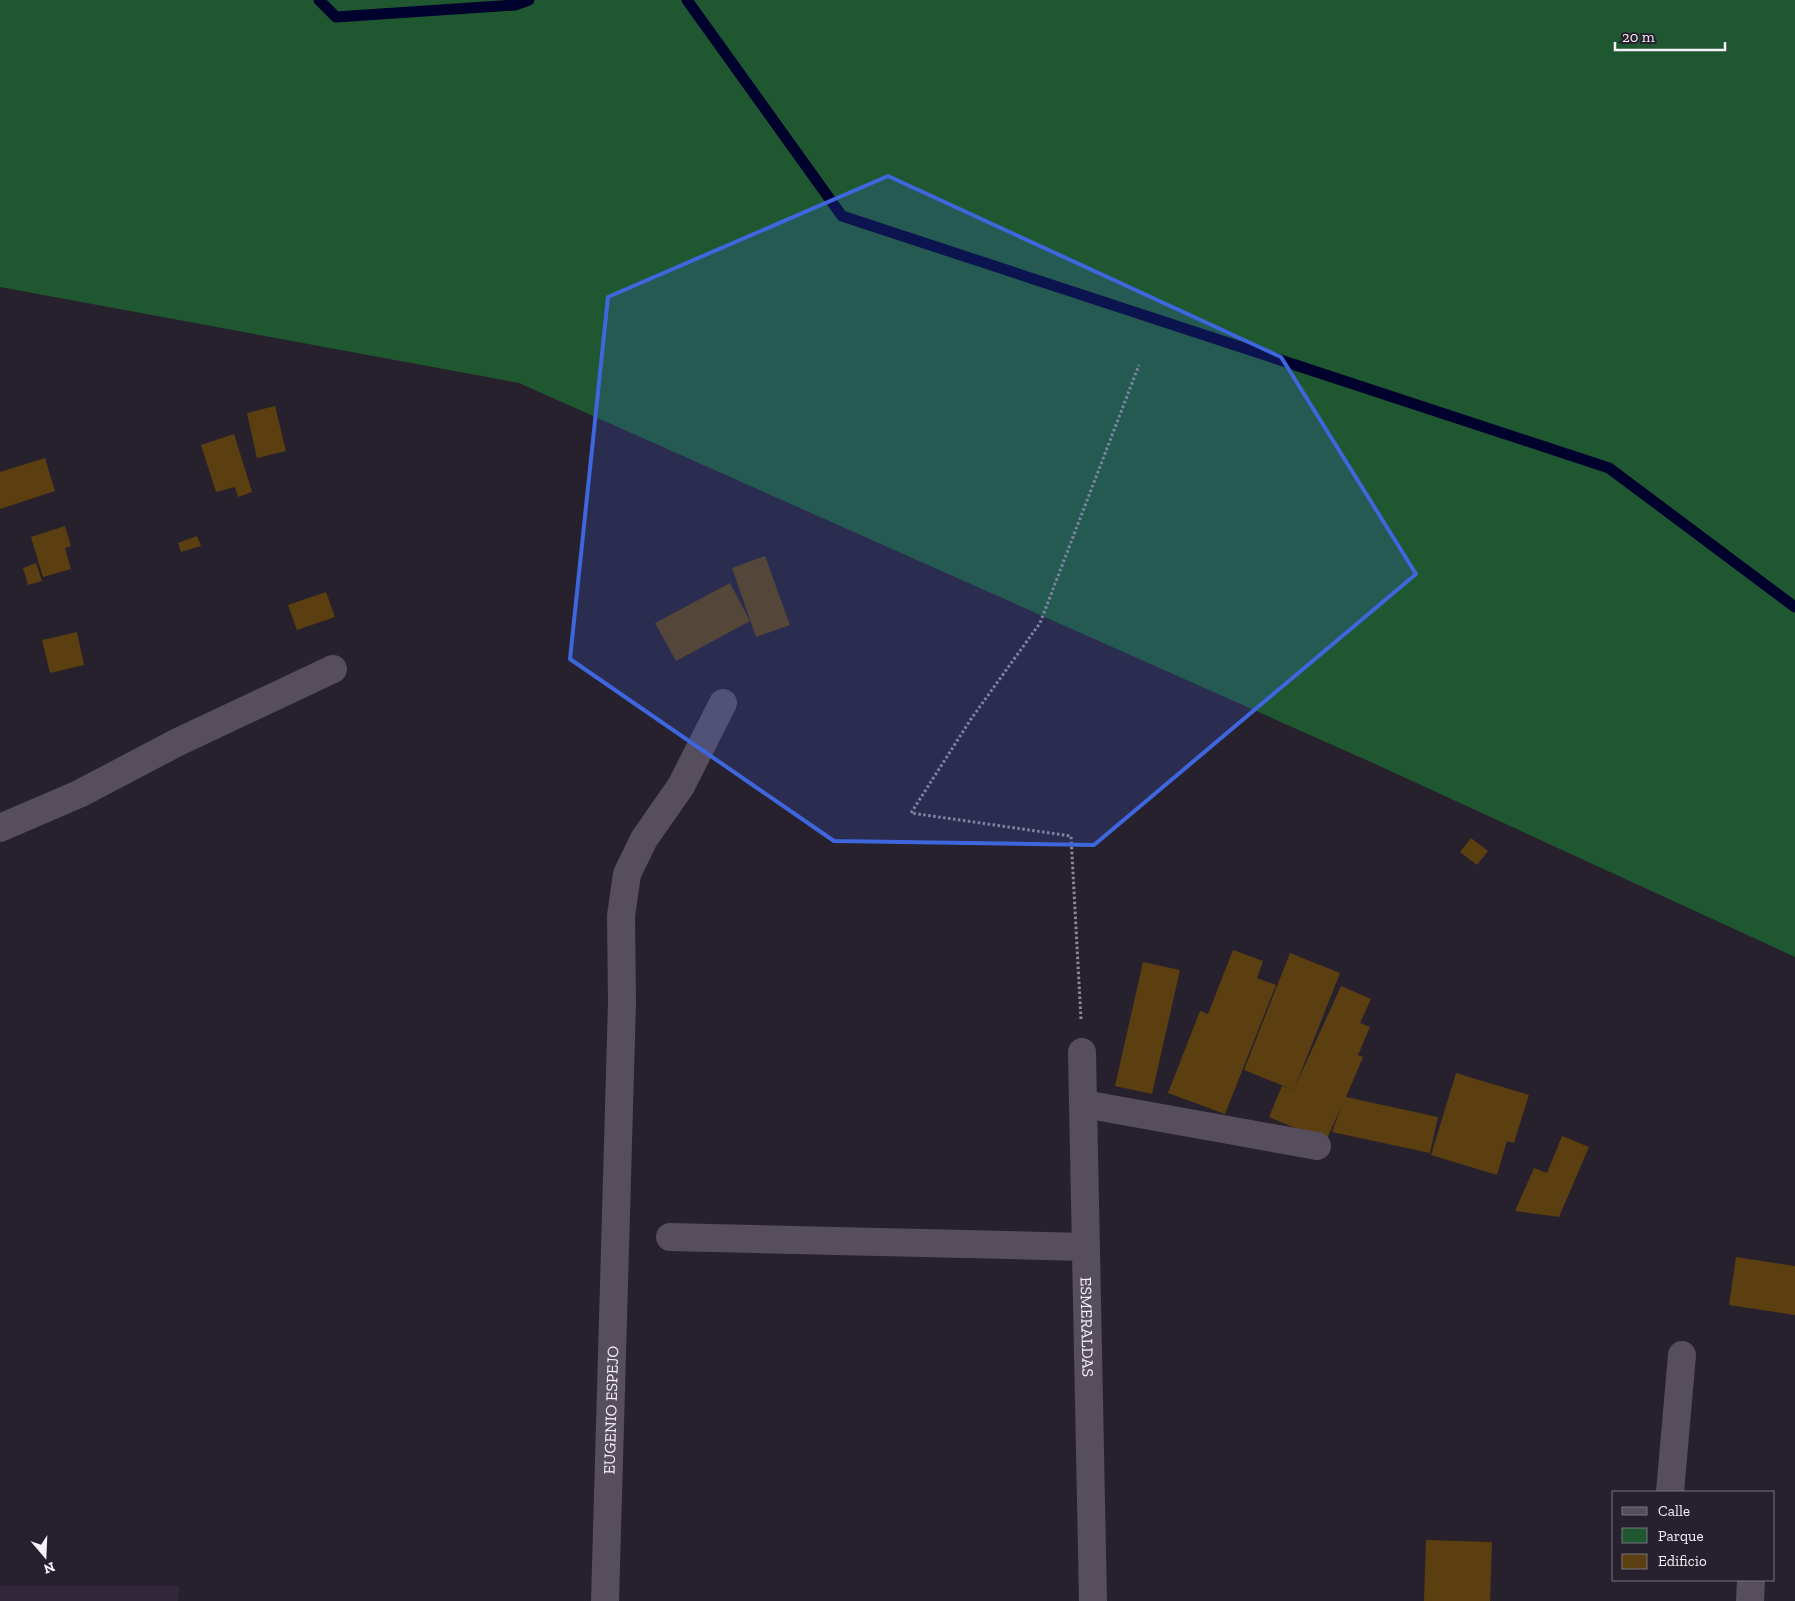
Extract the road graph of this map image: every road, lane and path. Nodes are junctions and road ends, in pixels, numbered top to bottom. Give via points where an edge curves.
1 (1139, 364) dead end
2 (332, 669) dead end
3 (723, 703) dead end
4 (0, 828) edge
5 (1082, 1052) joint
6 (1084, 1104) junction
7 (1318, 1146) dead end
8 (670, 1236) dead end
9 (1086, 1248) junction
10 (1682, 1355) dead end
11 (1670, 1491) edge
12 (1752, 1581) edge
13 (605, 1601) edge
14 (1093, 1601) edge
15 (1750, 1601) edge

1 - 5 path via 1040,623 971,720 911,813 1071,836
2 - 4 street via 178,742 79,794
3 - 13 street, EUGENIO ESPEJO via 681,786 644,839 627,874 621,916 622,1002
5 - 6 street, ESMERALDAS
6 - 7 street
6 - 9 street, ESMERALDAS
8 - 9 street
9 - 14 street, ESMERALDAS
10 - 11 street
12 - 15 street

